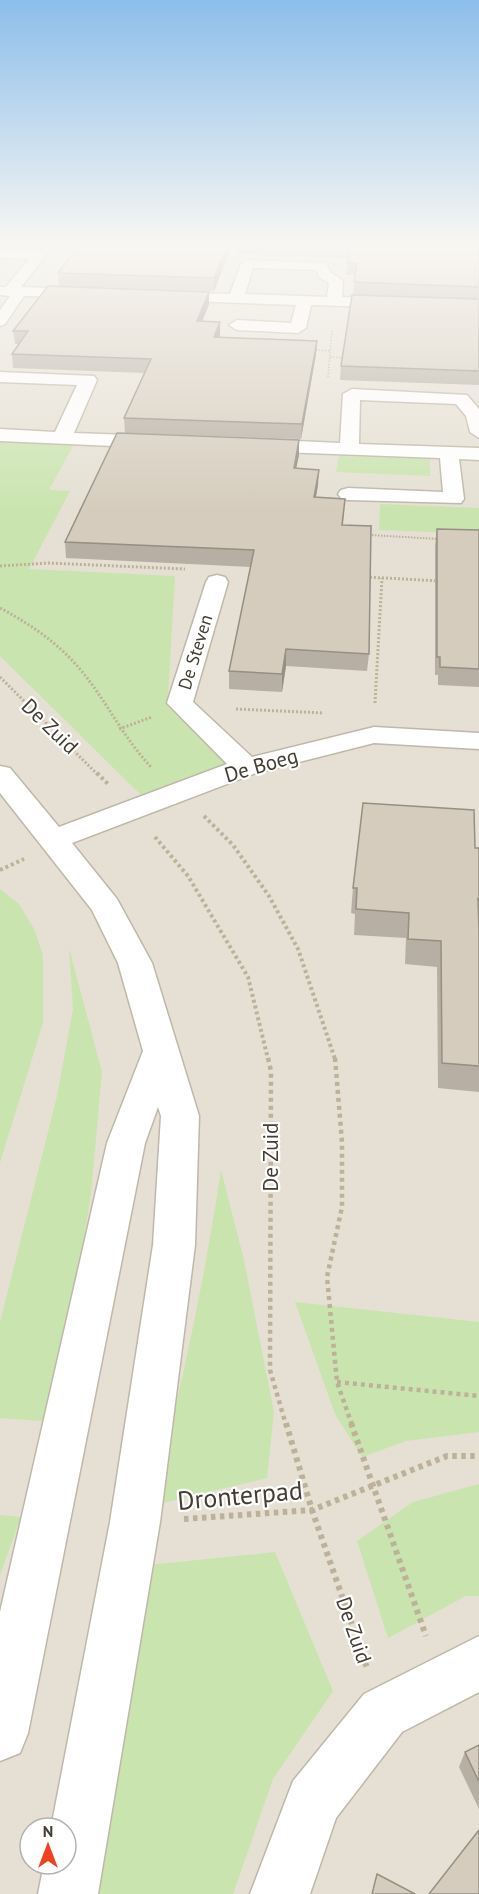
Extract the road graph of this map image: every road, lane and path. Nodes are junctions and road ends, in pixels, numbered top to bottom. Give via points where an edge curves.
1 (330, 357) dead end
2 (353, 358) edge
3 (0, 377) edge
4 (479, 432) edge
5 (0, 435) edge
6 (62, 438) junction
7 (179, 442) edge
8 (237, 445) edge
9 (349, 449) junction
10 (449, 454) junction
11 (479, 454) edge
12 (348, 494) dead end
13 (382, 578) dead end
14 (217, 582) dead end
15 (0, 608) edge
16 (0, 677) edge
17 (184, 707) junction
18 (374, 725) junction
19 (119, 729) junction
20 (479, 741) edge
21 (246, 767) junction
22 (0, 774) edge
23 (179, 792) junction
24 (133, 809) junction
25 (53, 840) junction
26 (160, 1053) junction
27 (337, 1382) junction
28 (479, 1396) edge
29 (479, 1456) edge
30 (373, 1486) junction
31 (312, 1510) junction
32 (135, 1522) junction
33 (461, 1673) edge
34 (383, 1713) junction
35 (0, 1733) edge
36 (68, 1894) edge
37 (280, 1894) edge

1 - 2 path
3 - 6 street via 88,380
4 - 9 street via 474,415 461,399 352,394
5 - 6 street
6 - 7 street
8 - 9 street
9 - 10 street
10 - 11 street
10 - 12 street via 454,499
13 - 18 path
14 - 17 street, De Steven via 180,703
15 - 19 path via 26,621 58,647 84,674
16 - 24 path, De Zuid
17 - 18 path
17 - 19 path
17 - 21 street, De Steven
18 - 20 street, De Boeg
18 - 21 street, De Boeg
19 - 23 path via 148,764
21 - 23 street, De Boeg
22 - 25 street
23 - 24 street, De Boeg
23 - 27 path via 232,845 269,896 298,949 335,1057 342,1142 342,1207 327,1277
24 - 25 street, De Boeg
24 - 31 path, De Zuid via 188,876 248,977 271,1071 270,1370
25 - 26 street via 106,906 130,953
26 - 32 street via 180,1116 174,1245
26 - 35 street via 126,1143
27 - 28 path
27 - 30 path
29 - 30 path, Dronterpad via 447,1456
30 - 31 path, Dronterpad
30 - 33 path
31 - 32 path, Dronterpad
31 - 34 path, De Zuid
32 - 36 street
33 - 34 street
34 - 37 street via 313,1801

